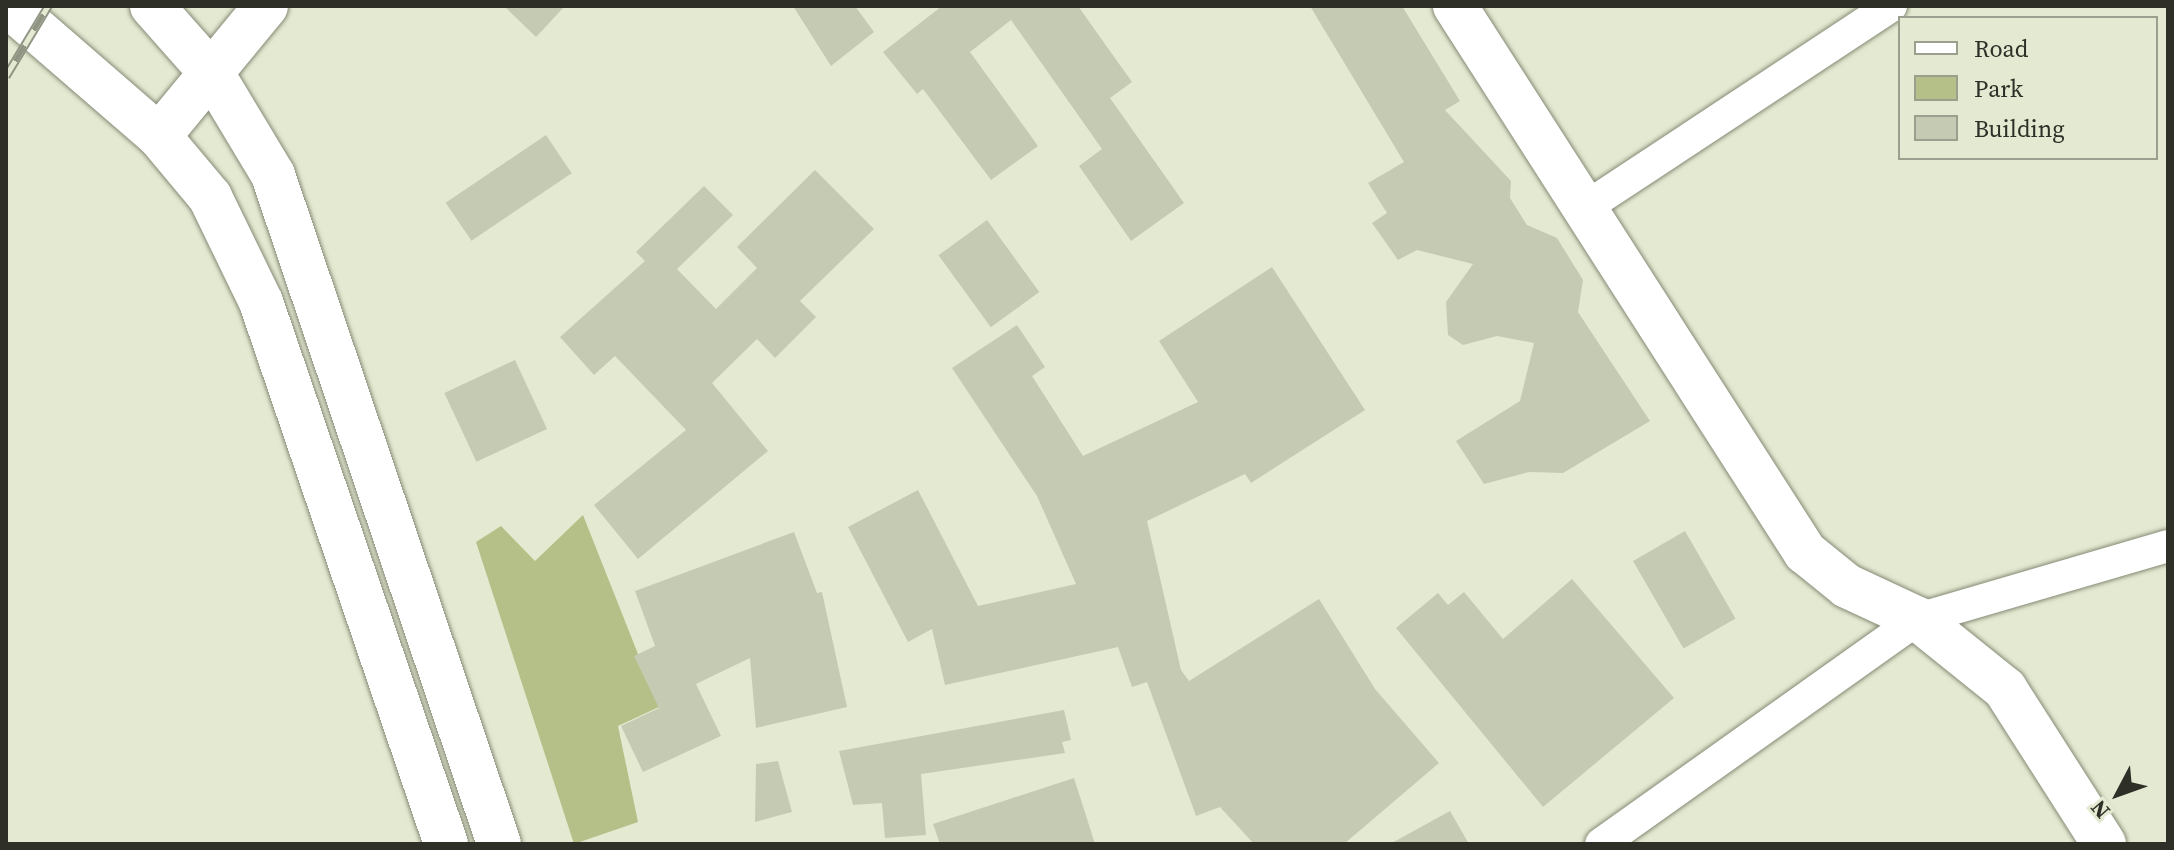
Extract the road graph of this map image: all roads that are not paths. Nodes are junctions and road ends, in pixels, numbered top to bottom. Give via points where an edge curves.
1 (9, 6) edge
2 (152, 6) edge
3 (266, 6) edge
4 (1455, 6) edge
5 (1891, 6) edge
6 (213, 75) junction
7 (159, 136) junction
8 (1583, 209) junction
9 (2168, 546) edge
10 (1918, 619) junction
11 (446, 844) edge
12 (499, 844) edge
13 (1601, 844) edge
14 (2104, 844) edge

1 - 7 main road
2 - 6 main road
3 - 6 main road
4 - 8 main road
5 - 8 street
6 - 7 main road
6 - 12 main road via 273,175
7 - 11 main road via 210,197 261,302
8 - 10 main road via 1805,552 1847,586
9 - 10 street
10 - 13 street
10 - 14 main road via 2005,689

